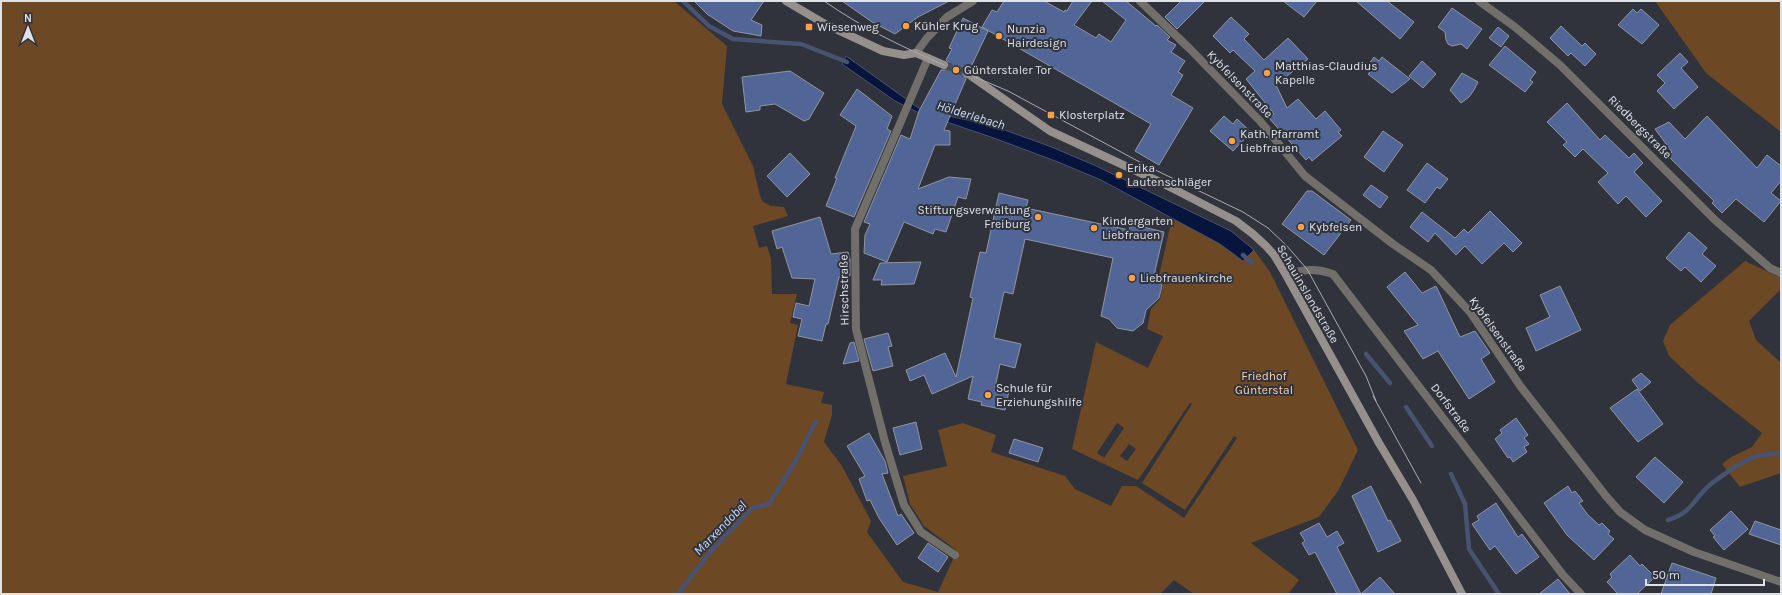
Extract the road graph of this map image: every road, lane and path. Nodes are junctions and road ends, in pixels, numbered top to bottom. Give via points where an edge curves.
1 (786, 1) edge
2 (973, 1) edge
3 (1140, 1) edge
4 (1479, 1) edge
5 (916, 53) junction
6 (928, 58) junction
7 (944, 64) tunnel mouth
8 (968, 74) tunnel mouth
9 (1781, 272) edge
10 (1286, 275) junction
11 (955, 556) dead end
12 (1781, 582) edge
13 (1462, 594) edge
14 (1581, 594) edge

1 - 5 main road via 819,21 883,51 904,55
2 - 5 street via 947,17 926,38
3 - 12 street, Kybfelsenstraße via 1260,121 1305,176 1430,270 1470,312 1522,386 1620,512 1645,530 1694,552
4 - 9 street, Riedbergstraße via 1560,64 1714,220 1770,268
5 - 6 main road
6 - 7 main road
6 - 11 street, Hirschstraße via 855,229 856,329 904,505 921,532
8 - 10 main road, Schauinslandstraße via 1050,131 1156,180 1236,222 1266,246
10 - 13 main road, Schauinslandstraße via 1413,500
10 - 14 street, Dorfstraße via 1307,269 1333,274 1563,575

